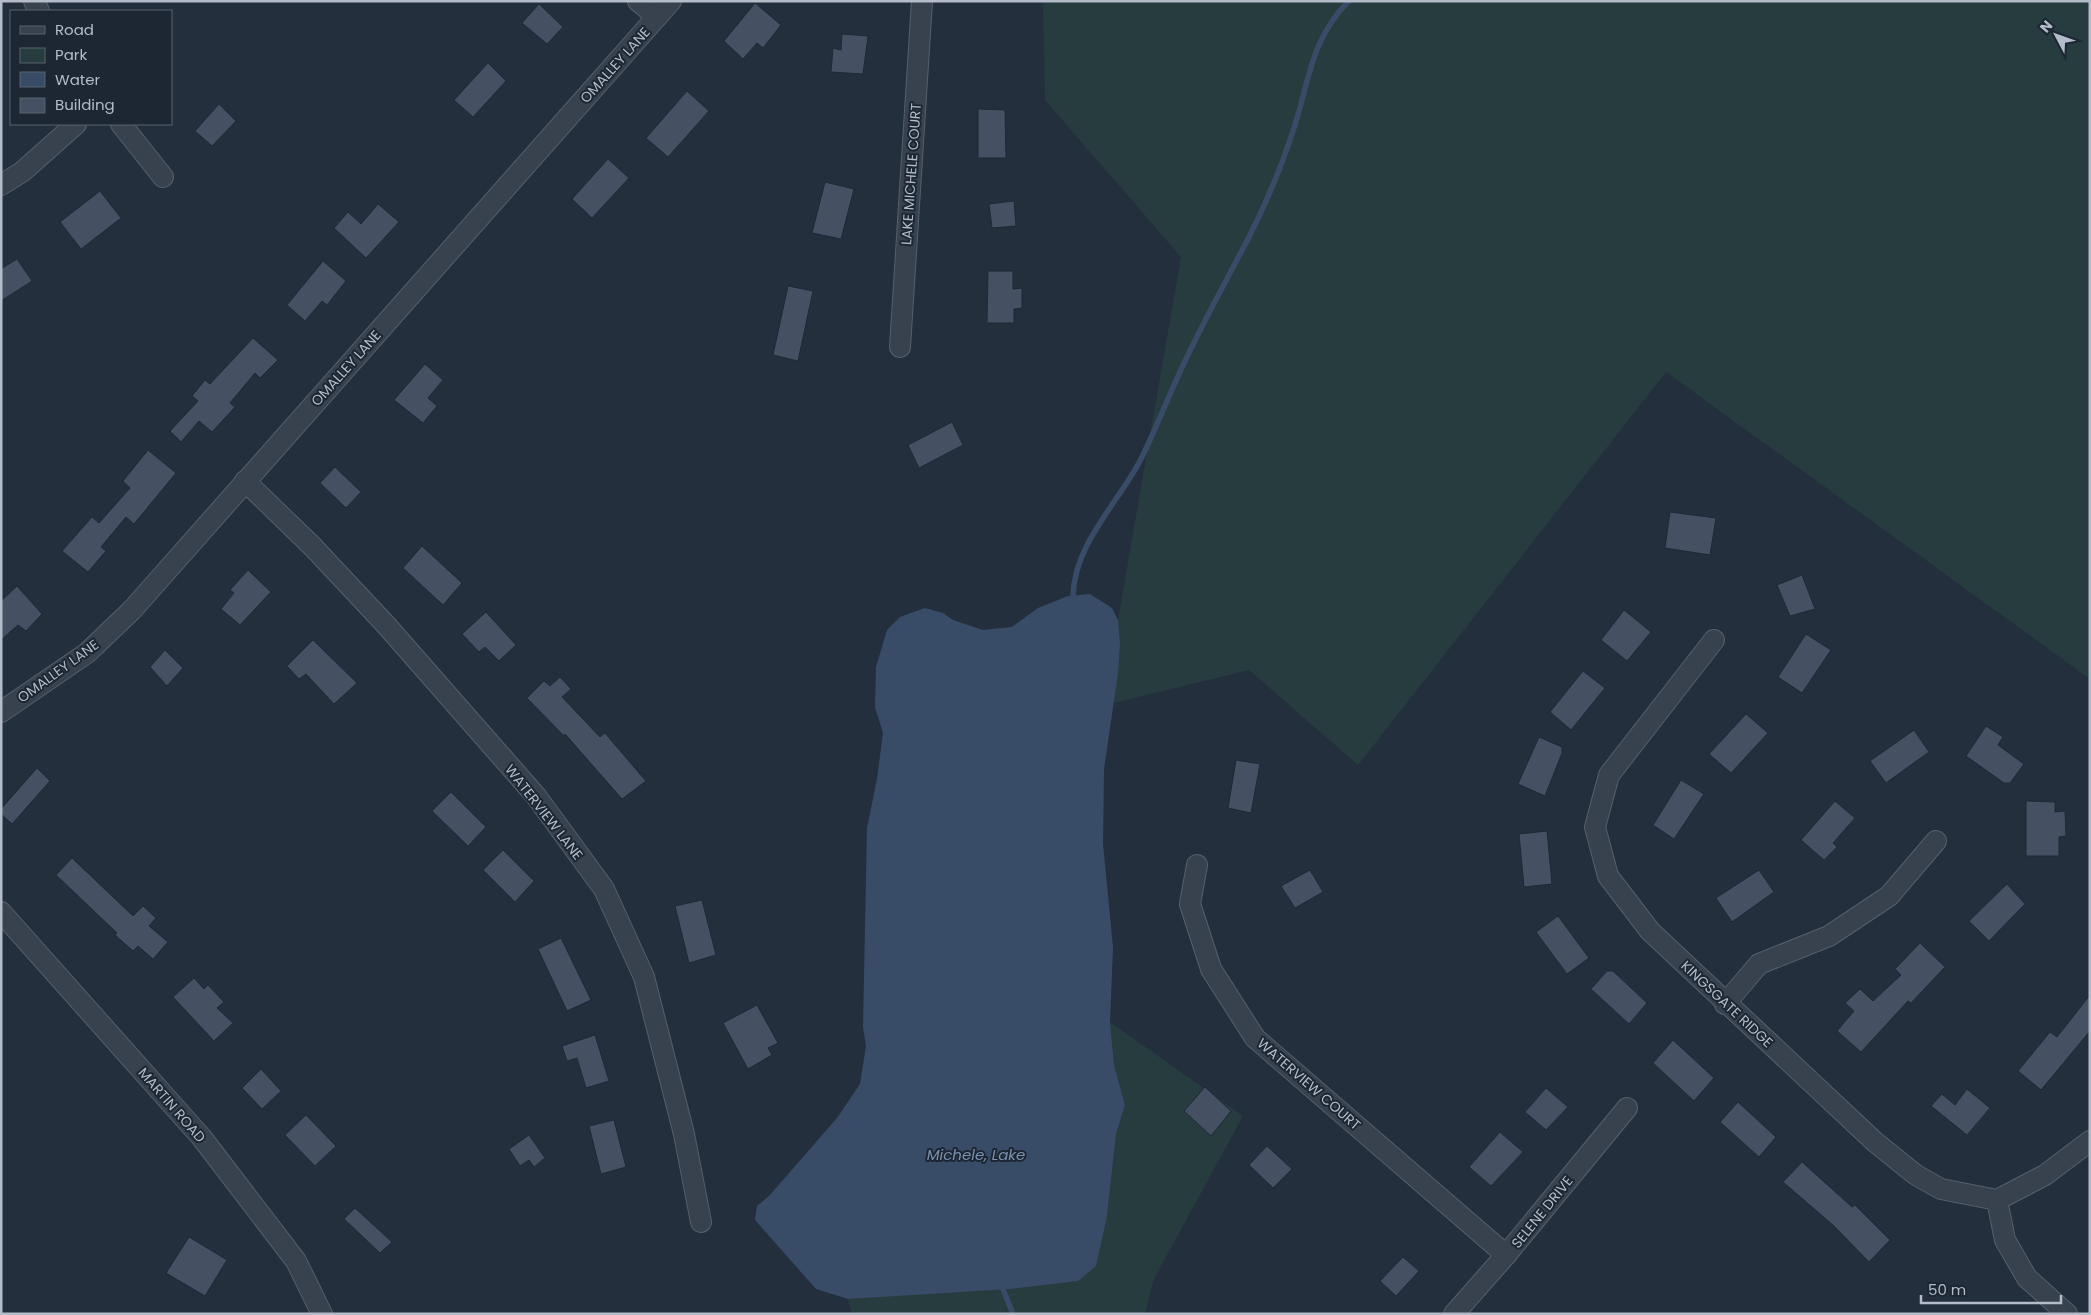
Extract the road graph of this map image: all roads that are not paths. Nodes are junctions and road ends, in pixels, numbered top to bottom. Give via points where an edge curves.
1 (638, 1) edge
2 (671, 1) edge
3 (922, 1) edge
4 (657, 18) junction
5 (75, 125) edge
6 (122, 125) edge
7 (164, 177) dead end
8 (1, 185) edge
9 (900, 347) dead end
10 (245, 481) junction
11 (1714, 640) dead end
12 (1, 712) edge
13 (1936, 841) dead end
14 (1197, 865) dead end
15 (1, 912) edge
16 (1726, 1004) junction
17 (1627, 1108) dead end
18 (2090, 1141) edge
19 (1997, 1200) junction
20 (701, 1222) dead end
21 (1506, 1255) junction
22 (322, 1314) edge
23 (1454, 1314) edge
24 (2067, 1314) edge

1 - 4 street
2 - 4 street, OMALLEY LANE
3 - 9 street, LAKE MICHELE COURT
4 - 10 street, OMALLEY LANE
5 - 8 street via 22,172
6 - 7 street
10 - 12 street, OMALLEY LANE via 132,610 94,647
10 - 20 street, WATERVIEW LANE via 387,626 536,796 604,889 644,976 684,1134
11 - 16 street, KINGSGATE RIDGE via 1609,775 1595,827 1608,876 1650,931
13 - 16 street via 1890,896 1829,936 1759,964
14 - 21 street, WATERVIEW COURT via 1190,904 1211,969 1255,1038
15 - 22 street, MARTIN ROAD via 202,1138 296,1262
16 - 19 street, KINGSGATE RIDGE via 1875,1142 1916,1175 1941,1189
17 - 21 street, SELENE DRIVE
18 - 19 street via 2045,1175
19 - 24 street via 2005,1240 2027,1278
21 - 23 street, SELENE DRIVE

